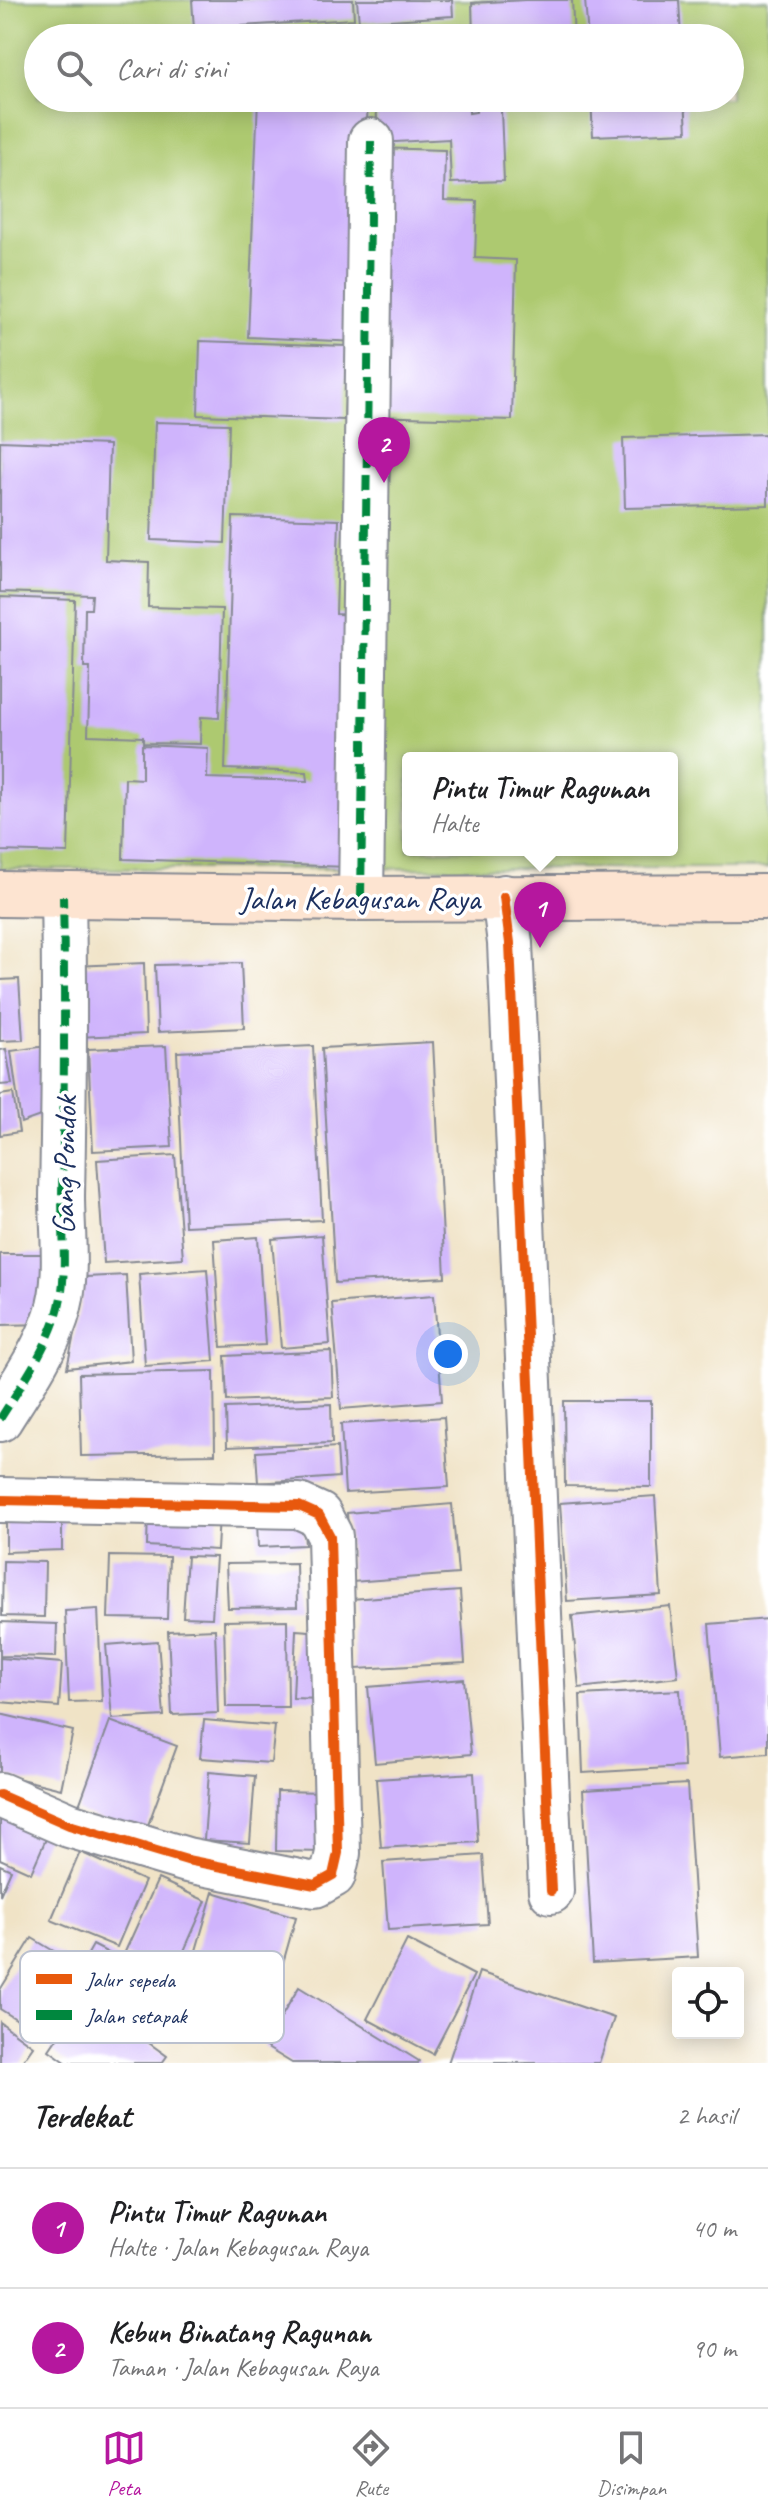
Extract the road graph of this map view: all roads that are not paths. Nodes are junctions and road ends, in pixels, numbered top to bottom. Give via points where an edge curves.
1 (371, 141) dead end
2 (0, 894) edge
3 (63, 896) junction
4 (504, 897) junction
5 (768, 897) edge
6 (361, 899) junction
7 (0, 1419) edge
8 (0, 1500) edge
9 (0, 1795) edge
10 (551, 1891) dead end

1 - 6 street
2 - 3 main road, Jalan Kebagusan Raya
3 - 6 main road, Jalan Kebagusan Raya
3 - 7 street, Gang Pondok via 64,1271 57,1315 45,1344
4 - 5 main road, Jalan Kebagusan Raya
4 - 6 main road, Jalan Kebagusan Raya
4 - 10 street via 511,959
8 - 9 street via 299,1506 319,1515 330,1536 338,1853 333,1875 315,1885 187,1860 69,1825

